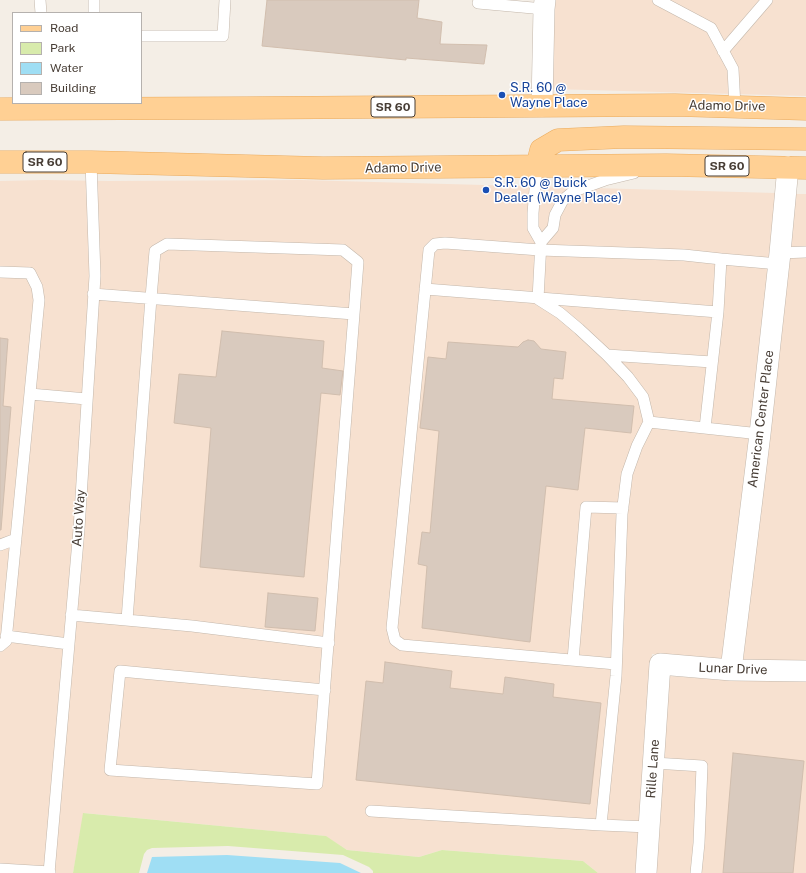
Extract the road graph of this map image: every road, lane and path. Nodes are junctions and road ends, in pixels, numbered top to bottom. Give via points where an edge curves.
1 (40, 0) edge
2 (94, 0) edge
3 (225, 0) edge
4 (767, 0) edge
5 (664, 1) edge
6 (478, 3) dead end
7 (545, 5) edge
8 (41, 12) edge
9 (94, 12) edge
10 (143, 36) dead end
11 (723, 51) junction
12 (92, 105) edge
13 (542, 106) junction
14 (735, 107) junction
15 (0, 109) edge
16 (806, 109) edge
17 (806, 139) edge
18 (0, 162) edge
19 (91, 162) junction
20 (666, 165) junction
21 (537, 166) junction
22 (797, 168) edge
23 (541, 246) junction
24 (806, 252) edge
25 (721, 259) junction
26 (779, 259) junction
27 (0, 272) edge
28 (425, 290) junction
29 (93, 294) junction
30 (151, 298) junction
31 (538, 299) junction
32 (718, 312) junction
33 (354, 314) junction
34 (607, 355) junction
35 (712, 362) junction
36 (30, 394) junction
37 (87, 399) junction
38 (649, 422) junction
39 (705, 428) junction
40 (760, 434) junction
41 (623, 508) junction
42 (16, 539) junction
43 (0, 545) edge
44 (71, 615) junction
45 (127, 620) junction
46 (6, 636) junction
47 (329, 643) junction
48 (69, 644) junction
49 (0, 646) edge
50 (574, 660) junction
51 (616, 664) junction
52 (660, 664) joint
53 (731, 670) junction
54 (806, 671) edge
55 (325, 690) junction
56 (654, 763) junction
57 (371, 811) dead end
58 (601, 825) junction
59 (649, 828) junction
60 (0, 869) edge
61 (49, 872) edge
62 (646, 873) edge
63 (696, 873) edge

1 - 8 lane
2 - 9 lane
3 - 10 lane via 223,36
4 - 11 lane
5 - 11 lane via 711,28
6 - 7 lane
7 - 13 street
11 - 14 lane via 733,69
12 - 13 main road, Adamo Drive / SR 60 via 245,108
12 - 15 main road, Adamo Drive / SR 60
13 - 14 main road, Adamo Drive / SR 60
14 - 16 main road, Adamo Drive / SR 60
17 - 21 main road via 624,137 558,140 541,150
18 - 19 main road, Adamo Drive / SR 60
19 - 21 main road, Adamo Drive / SR 60 via 323,168
19 - 29 lane, Auto Way
20 - 21 main road, Adamo Drive / SR 60
20 - 22 main road, Adamo Drive / SR 60
20 - 23 lane via 605,180 574,191 563,200 555,215 553,228
21 - 23 lane via 533,228
22 - 26 street, American Center Place
23 - 25 lane
23 - 28 lane via 435,244 429,250
23 - 31 lane
24 - 26 lane
25 - 26 lane
25 - 32 lane
26 - 40 street, American Center Place
27 - 36 lane via 30,273 37,287 39,300
28 - 31 lane
28 - 50 lane via 392,628 394,640 402,645
29 - 30 lane
29 - 37 lane, Auto Way
30 - 33 lane
30 - 33 lane via 155,251 167,244 343,250 358,262
30 - 45 lane
31 - 32 lane
31 - 34 lane via 560,313
32 - 35 lane
33 - 47 lane
34 - 35 lane
34 - 38 lane via 643,397
35 - 39 lane
36 - 37 lane
36 - 42 lane
37 - 44 lane, Auto Way
38 - 39 lane
38 - 41 lane via 627,474
39 - 40 lane
40 - 53 street, American Center Place
41 - 50 lane via 586,507
41 - 51 lane
42 - 43 lane
42 - 46 lane
44 - 45 lane
44 - 48 lane, Auto Way
45 - 47 lane
46 - 48 lane
46 - 49 lane via 6,641
47 - 55 lane
48 - 61 lane, Auto Way
50 - 51 lane
51 - 58 lane
52 - 53 street, Lunar Drive
52 - 56 street, Rille Lane
53 - 54 street, Lunar Drive
55 - 55 lane via 317,784 110,770 120,671
56 - 59 street, Rille Lane
56 - 63 lane via 702,766
57 - 58 lane
58 - 59 lane
59 - 62 street, Rille Lane
60 - 61 lane

